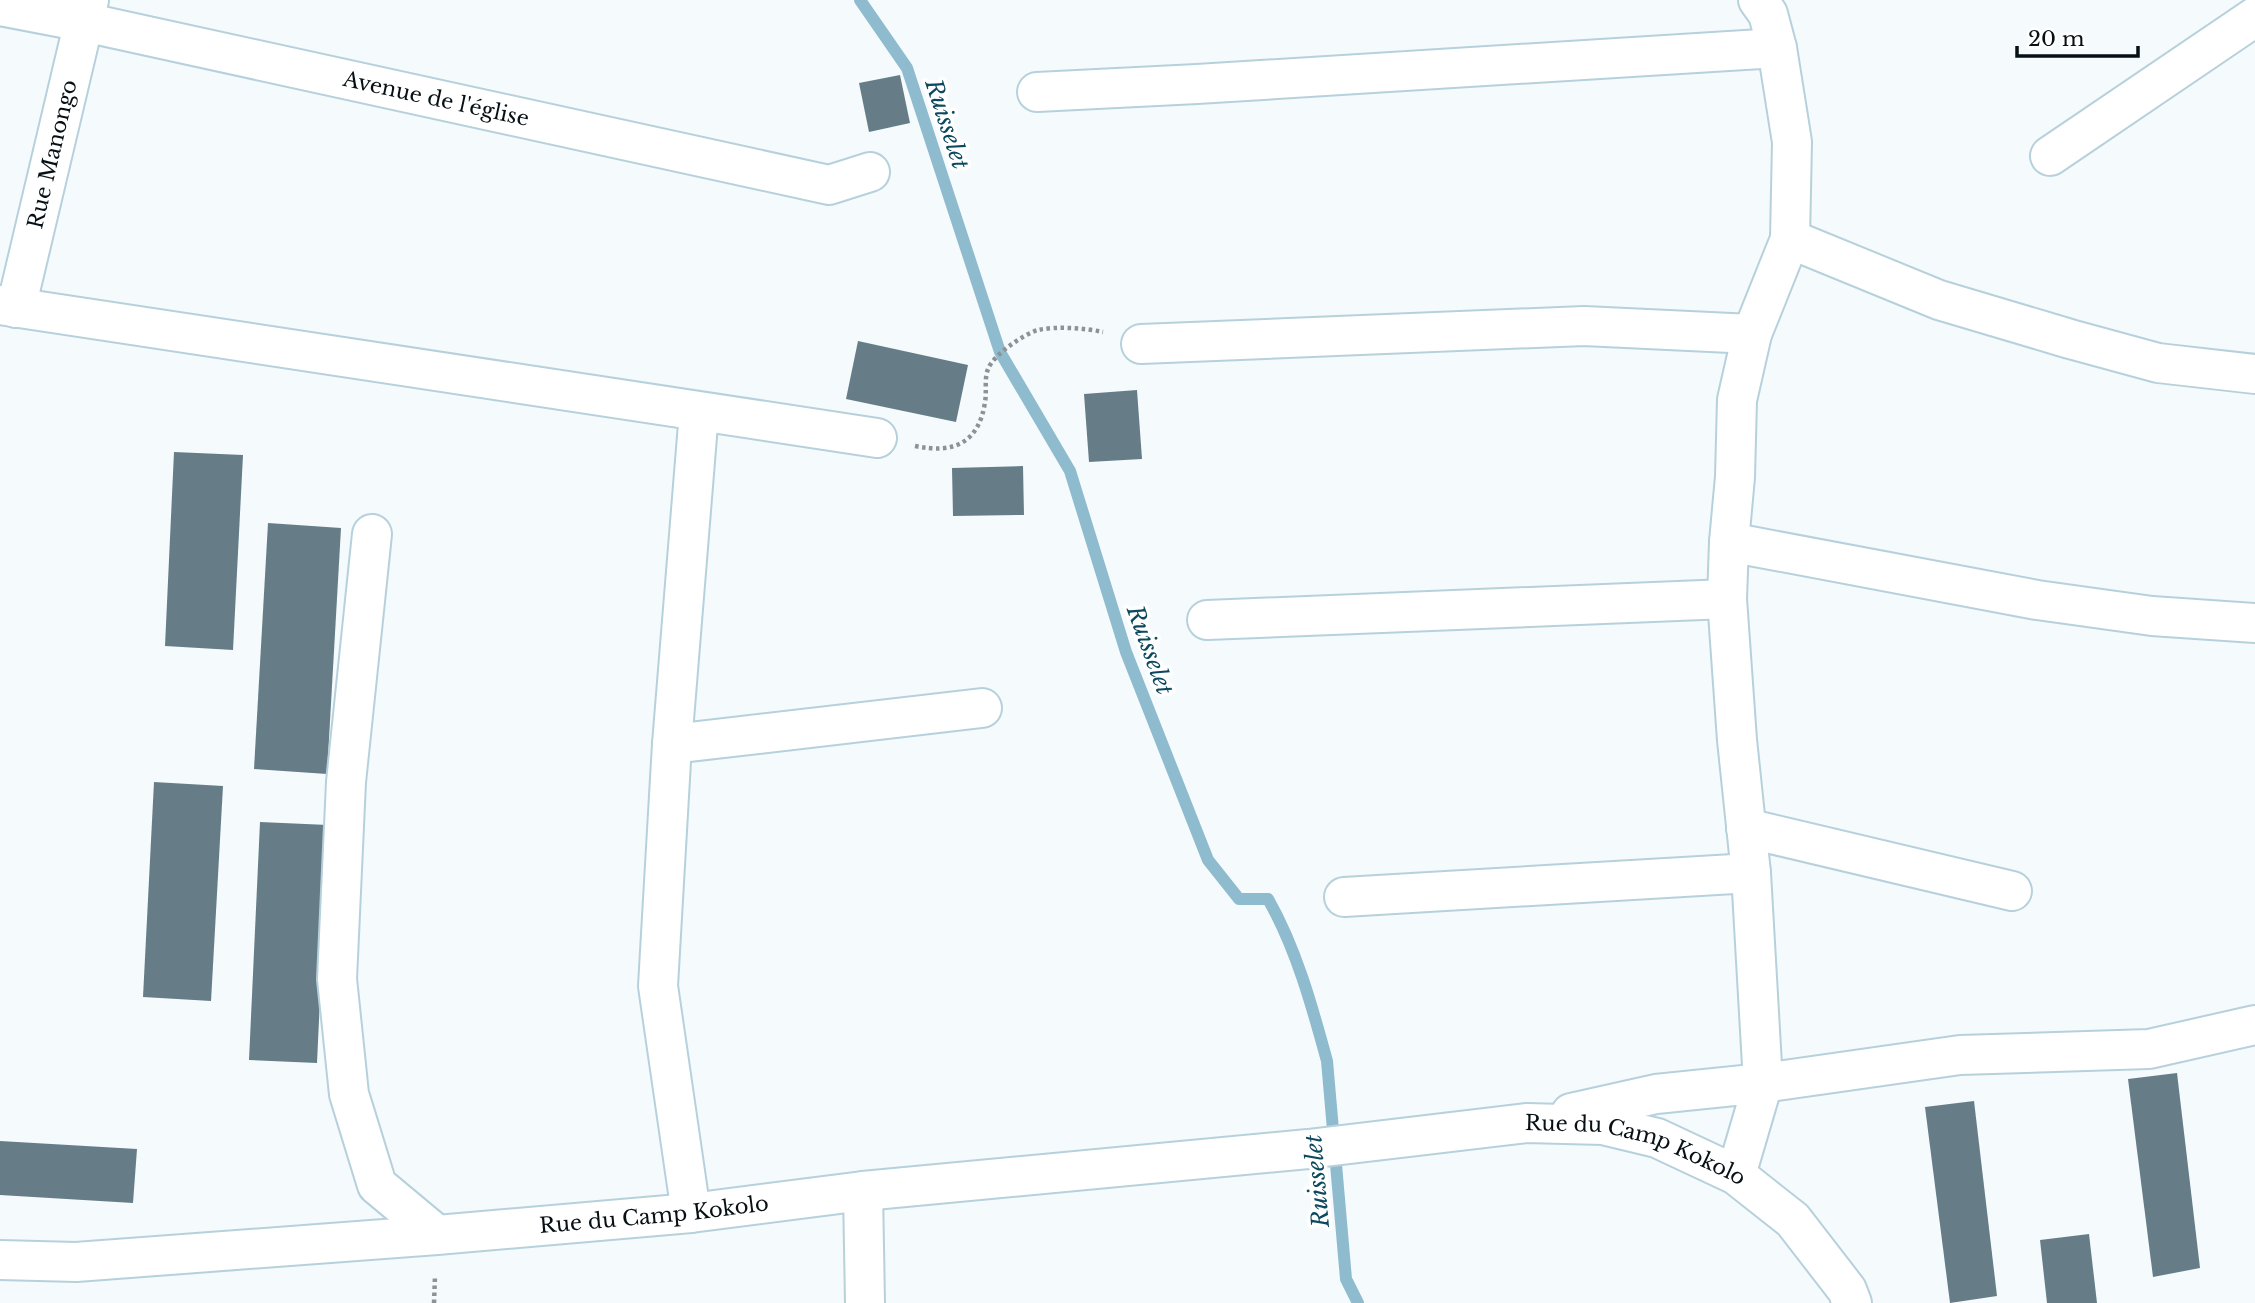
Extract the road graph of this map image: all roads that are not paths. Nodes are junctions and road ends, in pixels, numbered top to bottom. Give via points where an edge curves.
1 (0, 6) edge
2 (87, 11) edge
3 (1774, 16) edge
4 (2255, 17) edge
5 (1037, 92) dead end
6 (2050, 156) dead end
7 (870, 172) dead end
8 (1790, 239) junction
9 (8, 306) edge
10 (1752, 334) junction
11 (1140, 344) road end
12 (2255, 374) edge
13 (699, 412) junction
14 (877, 438) road end
15 (372, 534) dead end
16 (1729, 542) junction
17 (1727, 599) junction
18 (1207, 620) dead end
19 (2255, 623) edge
20 (982, 708) dead end
21 (673, 744) junction
22 (1746, 828) junction
23 (1751, 873) junction
24 (2011, 891) dead end
25 (1344, 897) dead end
26 (2255, 1025) edge
27 (1763, 1083) junction
28 (1526, 1123) junction
29 (1736, 1175) junction
30 (863, 1191) junction
31 (691, 1213) junction
32 (437, 1235) junction
33 (0, 1260) edge
34 (865, 1303) edge
35 (1852, 1303) edge

1 - 2 street, Avenue de l'église
2 - 7 street, Avenue de l'église via 829,185
2 - 9 street, Rue Manongo
3 - 5 street via 1197,84
3 - 8 street via 1793,142
4 - 6 street
8 - 10 street
8 - 12 street via 1939,300 2070,339 2158,363
9 - 13 street
10 - 11 street via 1584,326
10 - 16 street via 1737,400
13 - 14 street
13 - 21 street
15 - 32 street via 346,782 337,979 349,1094 377,1185
16 - 17 street
16 - 19 street via 2037,600 2152,616
17 - 18 street
17 - 22 street
20 - 21 street
21 - 31 street via 658,986
22 - 23 street
22 - 24 street
23 - 25 street
23 - 27 street
26 - 27 street via 2149,1049 1959,1055
27 - 28 street via 1656,1094
27 - 29 street
28 - 29 street, Rue du Camp Kokolo via 1603,1125 1657,1138
28 - 30 street, Rue du Camp Kokolo via 1308,1149
29 - 35 street, Rue du Camp Kokolo via 1793,1220
30 - 31 street, Rue du Camp Kokolo
30 - 34 street
31 - 32 street, Rue du Camp Kokolo
32 - 33 street, Rue du Camp Kokolo via 76,1262

